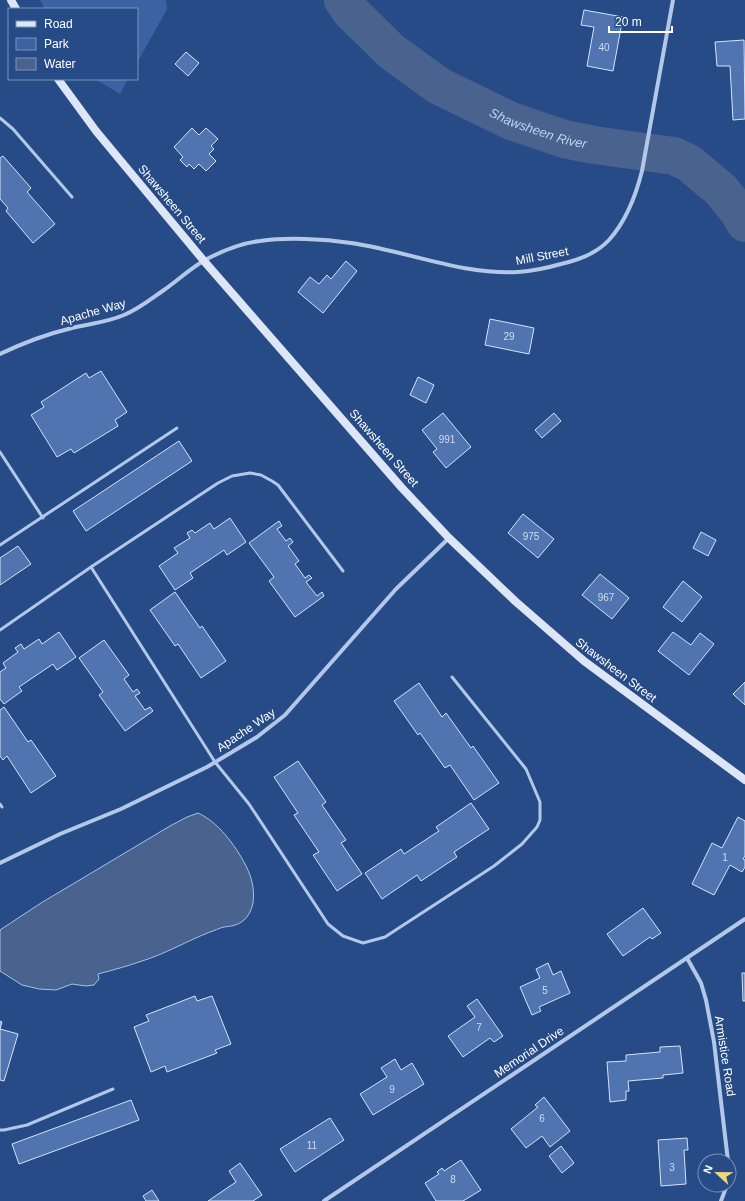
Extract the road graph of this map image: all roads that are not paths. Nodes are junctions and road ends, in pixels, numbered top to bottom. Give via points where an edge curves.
1 (673, 0) edge
2 (59, 80) edge
3 (0, 118) edge
4 (72, 197) dead end
5 (204, 260) junction
6 (0, 354) edge
7 (177, 428) dead end
8 (0, 452) edge
9 (43, 518) junction
10 (449, 538) junction
11 (0, 545) edge
12 (91, 567) junction
13 (343, 571) dead end
14 (0, 630) edge
15 (452, 677) dead end
16 (215, 762) junction
17 (745, 780) edge
18 (0, 862) edge
19 (745, 919) edge
20 (687, 958) junction
21 (113, 1089) dead end
22 (0, 1130) edge
23 (727, 1153) edge
24 (324, 1201) edge

1 - 5 street, Mill Street via 638,185 617,230 600,248 552,266 518,272 465,268 352,243 321,239 261,240
2 - 5 main road, Shawsheen Street via 96,131
3 - 4 lane via 13,129
5 - 6 street, Apache Way via 141,307 124,315 29,341
5 - 10 main road, Shawsheen Street via 402,488
7 - 9 lane
8 - 9 lane
9 - 11 lane
10 - 16 street, Apache Way via 396,589 285,715 257,737
10 - 17 main road, Shawsheen Street via 510,597 584,661
12 - 13 lane via 218,483 232,476 250,473 261,475 278,485
12 - 14 lane
12 - 16 lane
15 - 16 lane via 526,769 540,802 540,820 530,836 504,859 385,937 363,943 343,936 328,924 248,804
16 - 18 street, Apache Way via 121,809
19 - 20 street, Memorial Drive
20 - 23 street, Armistice Road via 701,983 706,1000 714,1042
20 - 24 street, Memorial Drive
21 - 22 lane via 27,1125

